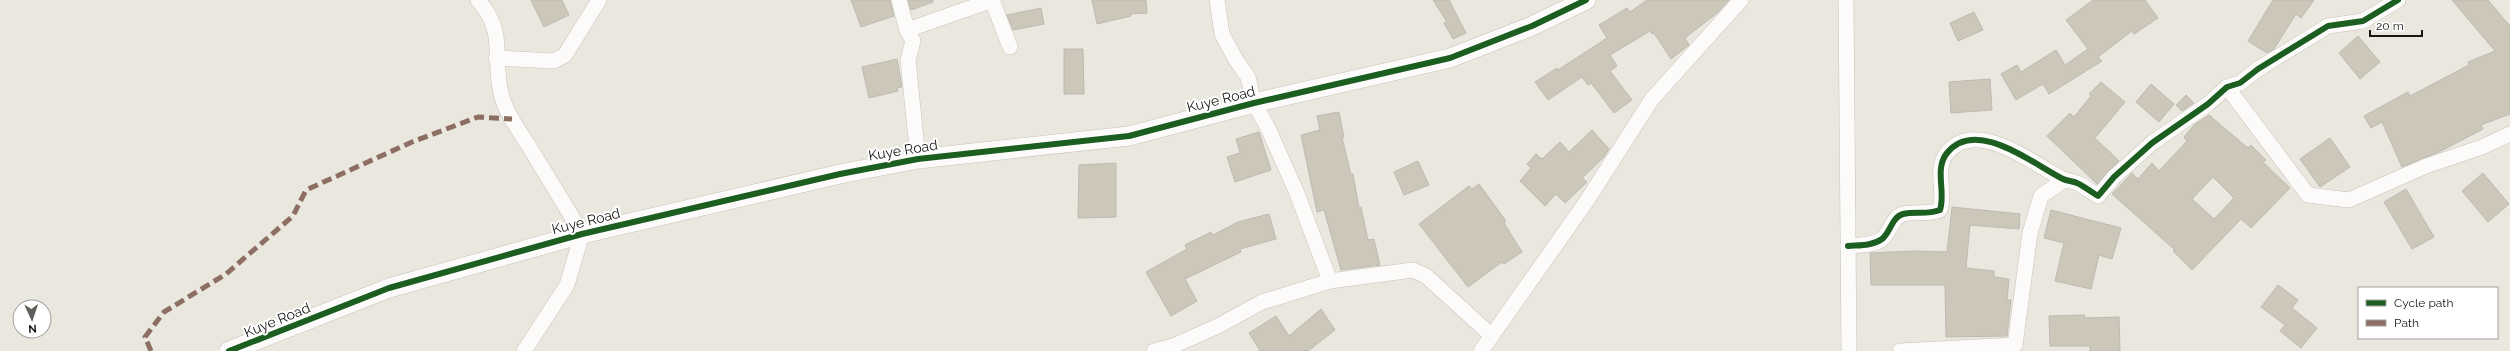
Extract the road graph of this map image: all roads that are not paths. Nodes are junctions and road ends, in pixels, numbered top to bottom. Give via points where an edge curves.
1 (478, 0) edge
2 (599, 0) edge
3 (899, 0) edge
4 (992, 0) edge
5 (1217, 0) edge
6 (1586, 0) edge
7 (1741, 0) edge
8 (1846, 0) edge
9 (2398, 0) edge
10 (907, 30) junction
11 (1010, 47) dead end
12 (496, 58) junction
13 (2227, 87) junction
14 (1254, 103) junction
15 (2510, 134) edge
16 (918, 158) junction
17 (2064, 180) junction
18 (582, 234) junction
19 (1848, 246) junction
20 (1330, 281) junction
21 (1491, 335) junction
22 (229, 351) edge
23 (524, 351) edge
24 (1154, 351) edge
25 (1481, 351) edge
26 (1849, 351) edge
27 (1900, 351) edge

1 - 12 street via 486,9 498,35
2 - 12 street via 565,55 554,61
3 - 10 street
4 - 10 street
4 - 11 street
5 - 14 street via 1222,34 1248,77
6 - 14 street, Kuye Road via 1532,26 1450,58
7 - 21 street via 1652,99 1586,202
8 - 19 street
9 - 13 street via 2363,21 2336,24 2317,32 2240,83
10 - 16 street via 912,41 908,60
12 - 18 street via 502,98 512,119
13 - 15 street via 2308,194 2349,200 2426,166 2482,147
13 - 17 street via 2208,104 2152,143 2098,196 2077,183
14 - 16 street, Kuye Road via 1129,136
14 - 20 street via 1296,191
16 - 18 street, Kuye Road
17 - 19 street via 2001,144 1972,140 1957,144 1946,154 1940,166 1940,210 1932,213 1902,214 1883,239 1874,243
17 - 27 street via 2041,196 2030,233 2015,345
18 - 22 street, Kuye Road via 390,288
18 - 23 street via 567,286
19 - 26 street
20 - 21 street via 1412,270 1426,276
20 - 24 street via 1262,302 1218,326 1173,346
21 - 25 street

